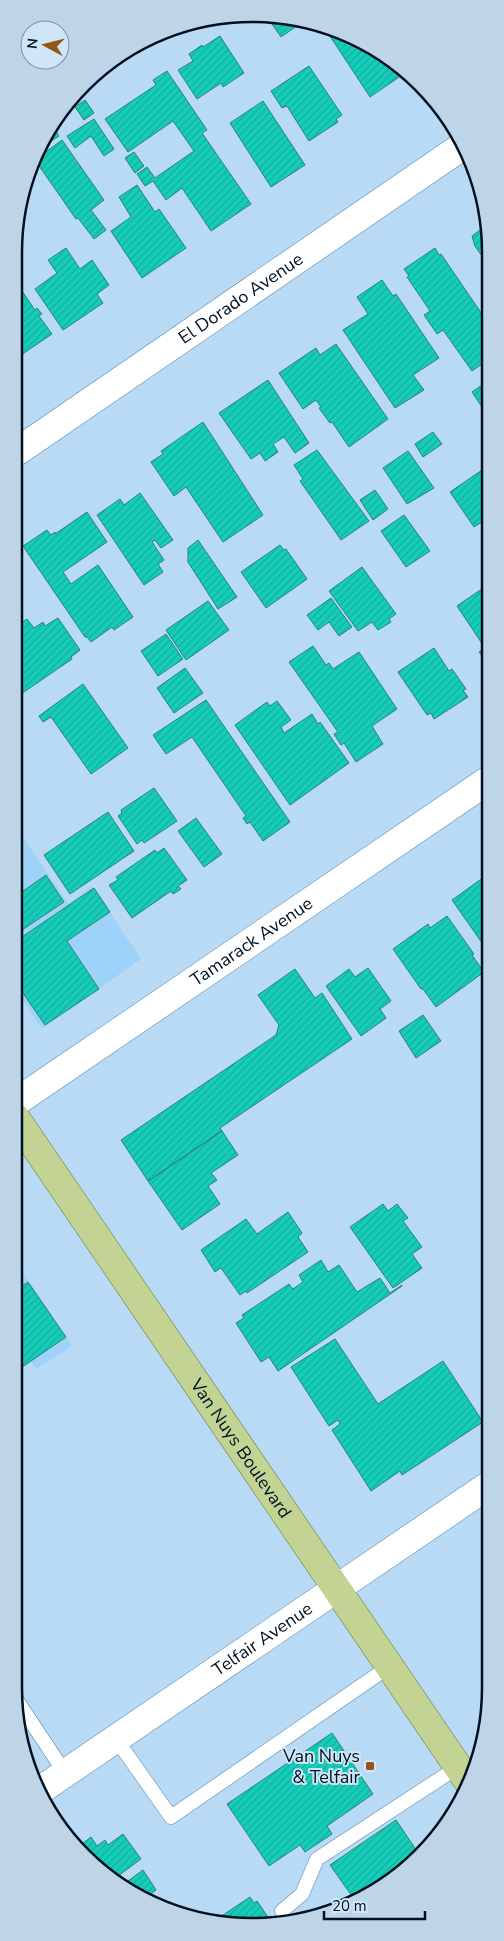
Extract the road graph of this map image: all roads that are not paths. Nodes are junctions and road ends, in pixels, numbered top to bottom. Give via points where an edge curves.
1 (458, 149) edge
2 (22, 448) edge
3 (482, 784) edge
4 (22, 1098) edge
5 (22, 1126) edge
6 (482, 1490) edge
7 (337, 1589) junction
8 (390, 1666) junction
9 (23, 1711) edge
10 (116, 1739) junction
11 (65, 1773) junction
12 (463, 1773) edge
13 (44, 1787) edge
14 (282, 1911) dead end

1 - 2 street, El Dorado Avenue
3 - 4 street, Tamarack Avenue
5 - 7 main road, Van Nuys Boulevard
6 - 7 street, Telfair Avenue
7 - 8 main road, Van Nuys Boulevard
7 - 10 street, Telfair Avenue
8 - 10 lane via 171,1817
8 - 12 main road, Van Nuys Boulevard
9 - 11 lane
10 - 11 street, Telfair Avenue
11 - 13 street, Telfair Avenue
12 - 14 lane via 317,1859 302,1894

